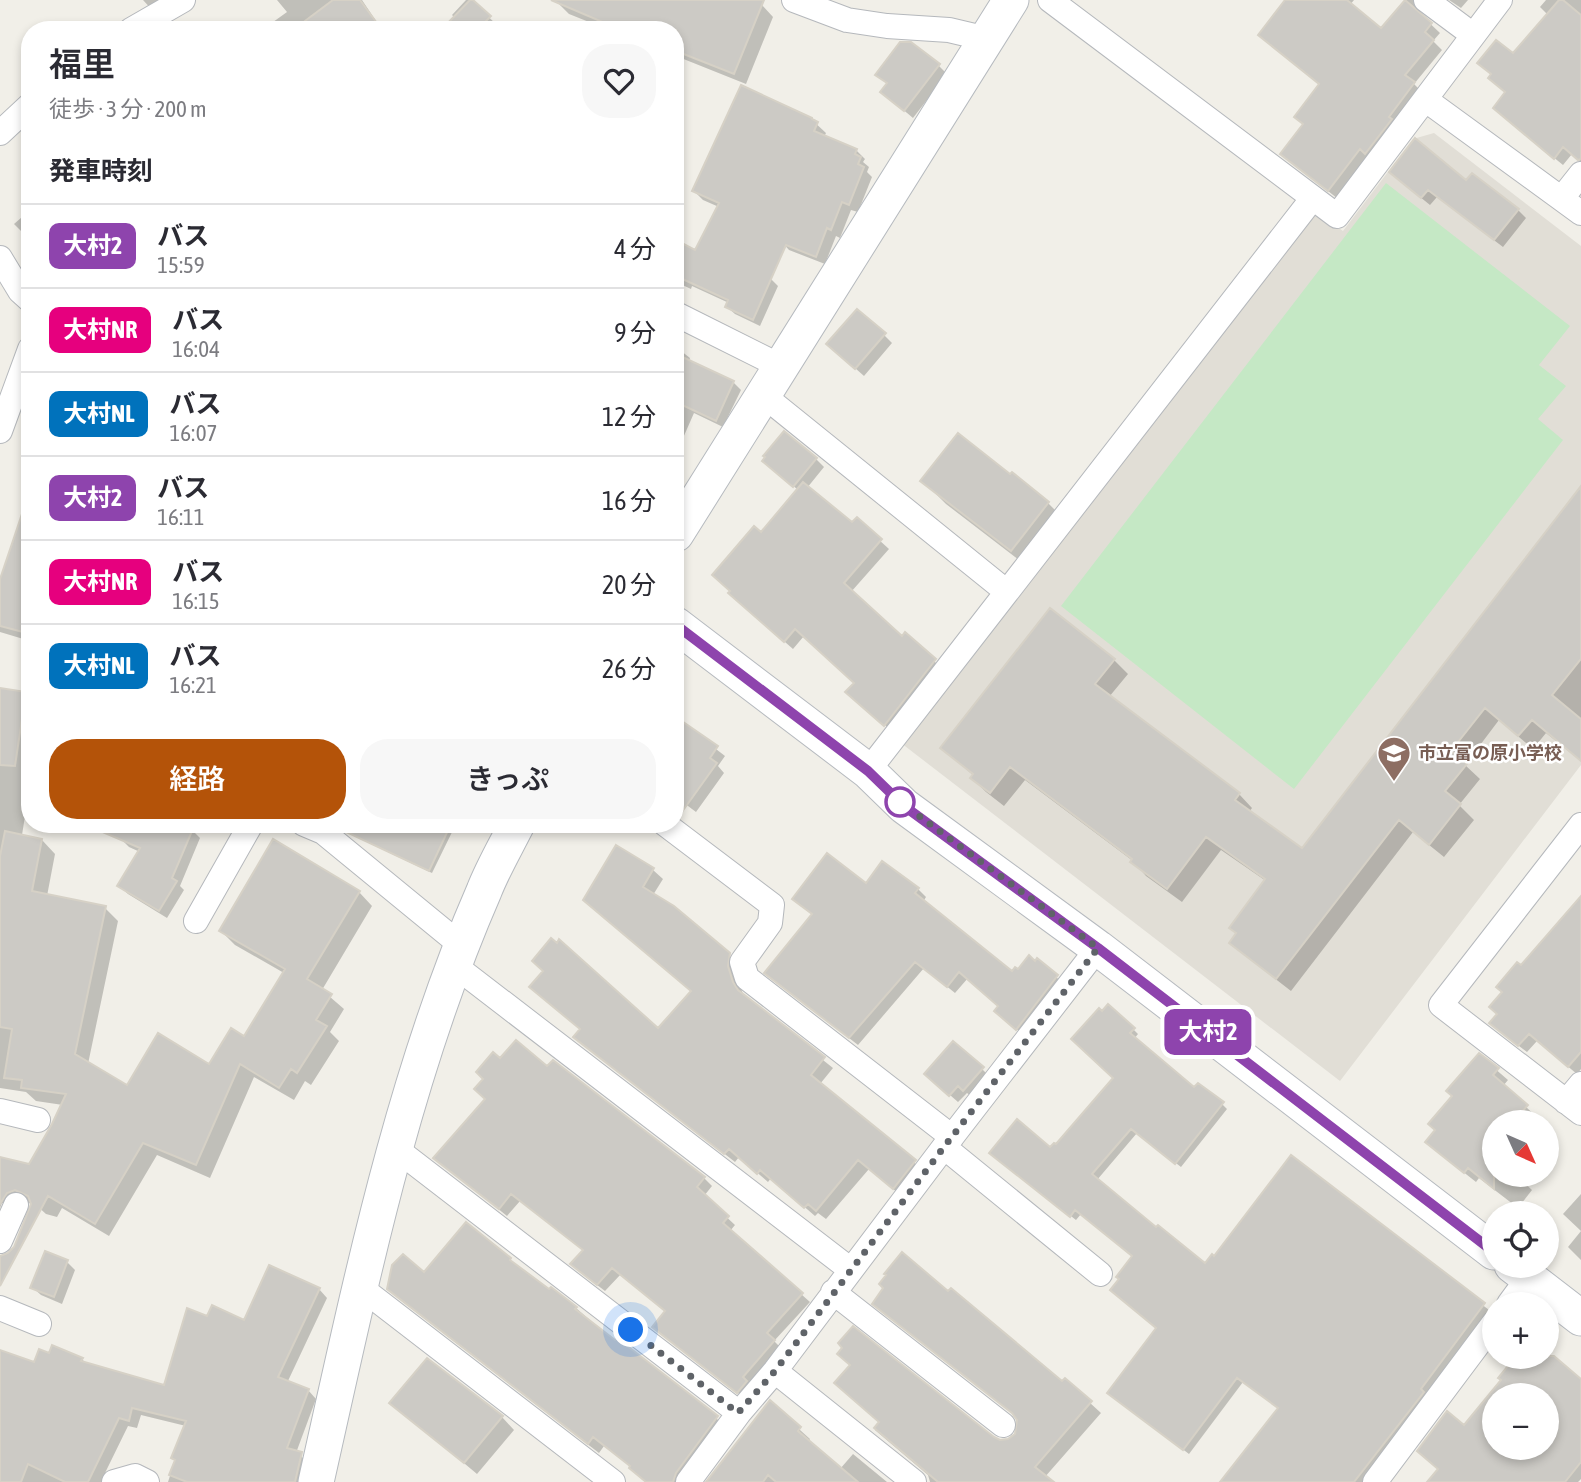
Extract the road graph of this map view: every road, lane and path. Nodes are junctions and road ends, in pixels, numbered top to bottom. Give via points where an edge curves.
1 (183, 0) edge
2 (794, 0) edge
3 (1011, 0) edge
4 (1050, 0) edge
5 (1426, 0) edge
6 (1500, 0) edge
7 (147, 21) edge
8 (1473, 35) junction
9 (987, 39) junction
10 (1426, 100) junction
11 (21, 113) edge
12 (0, 133) edge
13 (1581, 173) edge
14 (1312, 199) junction
15 (1572, 206) edge
16 (0, 258) edge
17 (21, 293) edge
18 (684, 318) edge
19 (780, 366) junction
20 (21, 374) edge
21 (763, 395) junction
22 (0, 431) edge
23 (684, 521) edge
24 (1007, 592) junction
25 (684, 631) edge
26 (868, 771) junction
27 (1581, 824) edge
28 (246, 833) edge
29 (324, 833) edge
30 (512, 833) edge
31 (677, 833) edge
32 (195, 921) dead end
33 (1098, 948) junction
34 (458, 956) junction
35 (1576, 1100) edge
36 (0, 1111) edge
37 (38, 1120) dead end
38 (948, 1142) junction
39 (395, 1148) junction
40 (16, 1205) dead end
41 (0, 1241) edge
42 (1482, 1243) edge
43 (851, 1270) junction
44 (1100, 1274) dead end
45 (1516, 1282) edge
46 (360, 1287) junction
47 (832, 1292) junction
48 (0, 1308) edge
49 (1581, 1318) edge
50 (39, 1324) dead end
51 (1482, 1339) edge
52 (775, 1371) junction
53 (738, 1413) junction
54 (1003, 1425) dead end
55 (114, 1482) edge
56 (147, 1482) edge
57 (316, 1482) edge
58 (613, 1482) edge
59 (688, 1482) edge
60 (915, 1482) edge
61 (1375, 1482) edge

1 - 7 street
2 - 9 street via 847,20 949,30
3 - 9 street
4 - 14 street
5 - 8 street
6 - 8 street
8 - 10 street
9 - 19 street
10 - 14 street via 1337,216
10 - 15 street
11 - 12 street
13 - 15 street
14 - 24 street
16 - 17 street
18 - 19 street
19 - 21 street
20 - 22 street
21 - 23 street
21 - 24 street
24 - 26 street
25 - 26 street
26 - 33 street via 904,806
27 - 35 street via 1441,1004
28 - 32 street
29 - 34 street
30 - 34 street
31 - 38 street via 772,905 771,923 742,962 747,978
33 - 38 street
33 - 42 street
34 - 39 street
34 - 43 street
36 - 37 street
38 - 43 street
38 - 44 street
39 - 46 street
39 - 53 street
40 - 41 street
43 - 47 street
45 - 49 street
46 - 57 street
46 - 58 street
47 - 52 street
47 - 54 street
48 - 50 street
51 - 61 street
52 - 53 street
52 - 60 street
53 - 59 street
55 - 56 street via 135,1476

